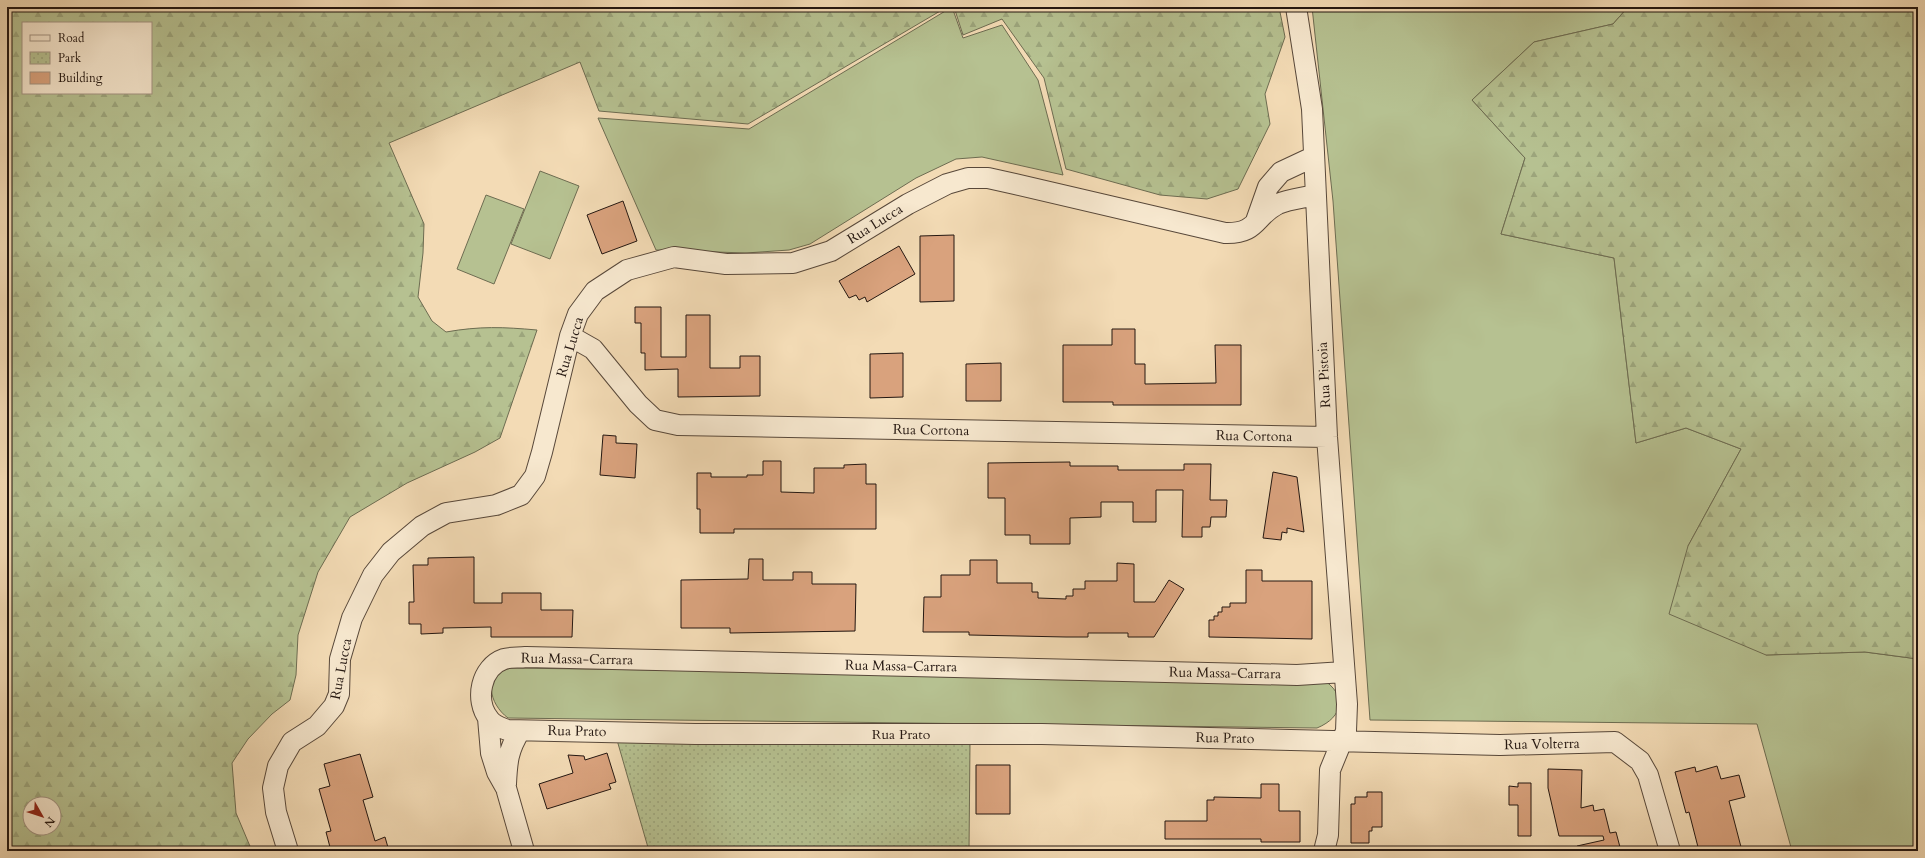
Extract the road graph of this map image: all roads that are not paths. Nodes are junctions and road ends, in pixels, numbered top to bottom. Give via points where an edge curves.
1 (1296, 7) edge
2 (1313, 157) junction
3 (1315, 195) junction
4 (1256, 222) junction
5 (570, 336) junction
6 (1327, 437) junction
7 (1344, 672) junction
8 (488, 718) junction
9 (520, 730) junction
10 (1341, 742) junction
11 (506, 788) junction
12 (288, 851) edge
13 (524, 851) edge
14 (1324, 851) edge
15 (1670, 851) edge

1 - 2 street, Rua Pistoia via 1312,109
2 - 3 street, Rua Pistoia
2 - 4 street via 1281,172 1272,182
3 - 4 street, Rua Lucca via 1278,204
3 - 6 street, Rua Pistoia
4 - 5 street, Rua Lucca via 1243,232 1216,232 988,178 959,179 908,204 831,251 793,263 726,264 674,257 627,270 595,292 578,314
5 - 6 street, Rua Cortona via 593,349 638,404 656,420 678,425
5 - 12 street, Rua Lucca via 535,476 521,494 496,505 446,513 422,526 391,552 373,575 352,618 340,659 339,694 334,706 316,726 292,742 278,766 273,788 276,812
6 - 7 street, Rua Pistoia
7 - 8 street, Rua Massa-Carrara via 1289,674 526,657 504,659 493,666 482,684 480,696
7 - 10 street, Rua Pistoia via 1346,731
8 - 9 street, Rua Prato via 496,726 506,730
8 - 11 street via 491,753
9 - 10 street, Rua Prato via 703,734 1050,734
9 - 11 street via 507,759
10 - 14 street, Rua Pistoia via 1330,770 1328,835
10 - 15 street, Rua Volterra via 1396,741 1500,745 1615,742 1640,761 1648,776
11 - 13 street

